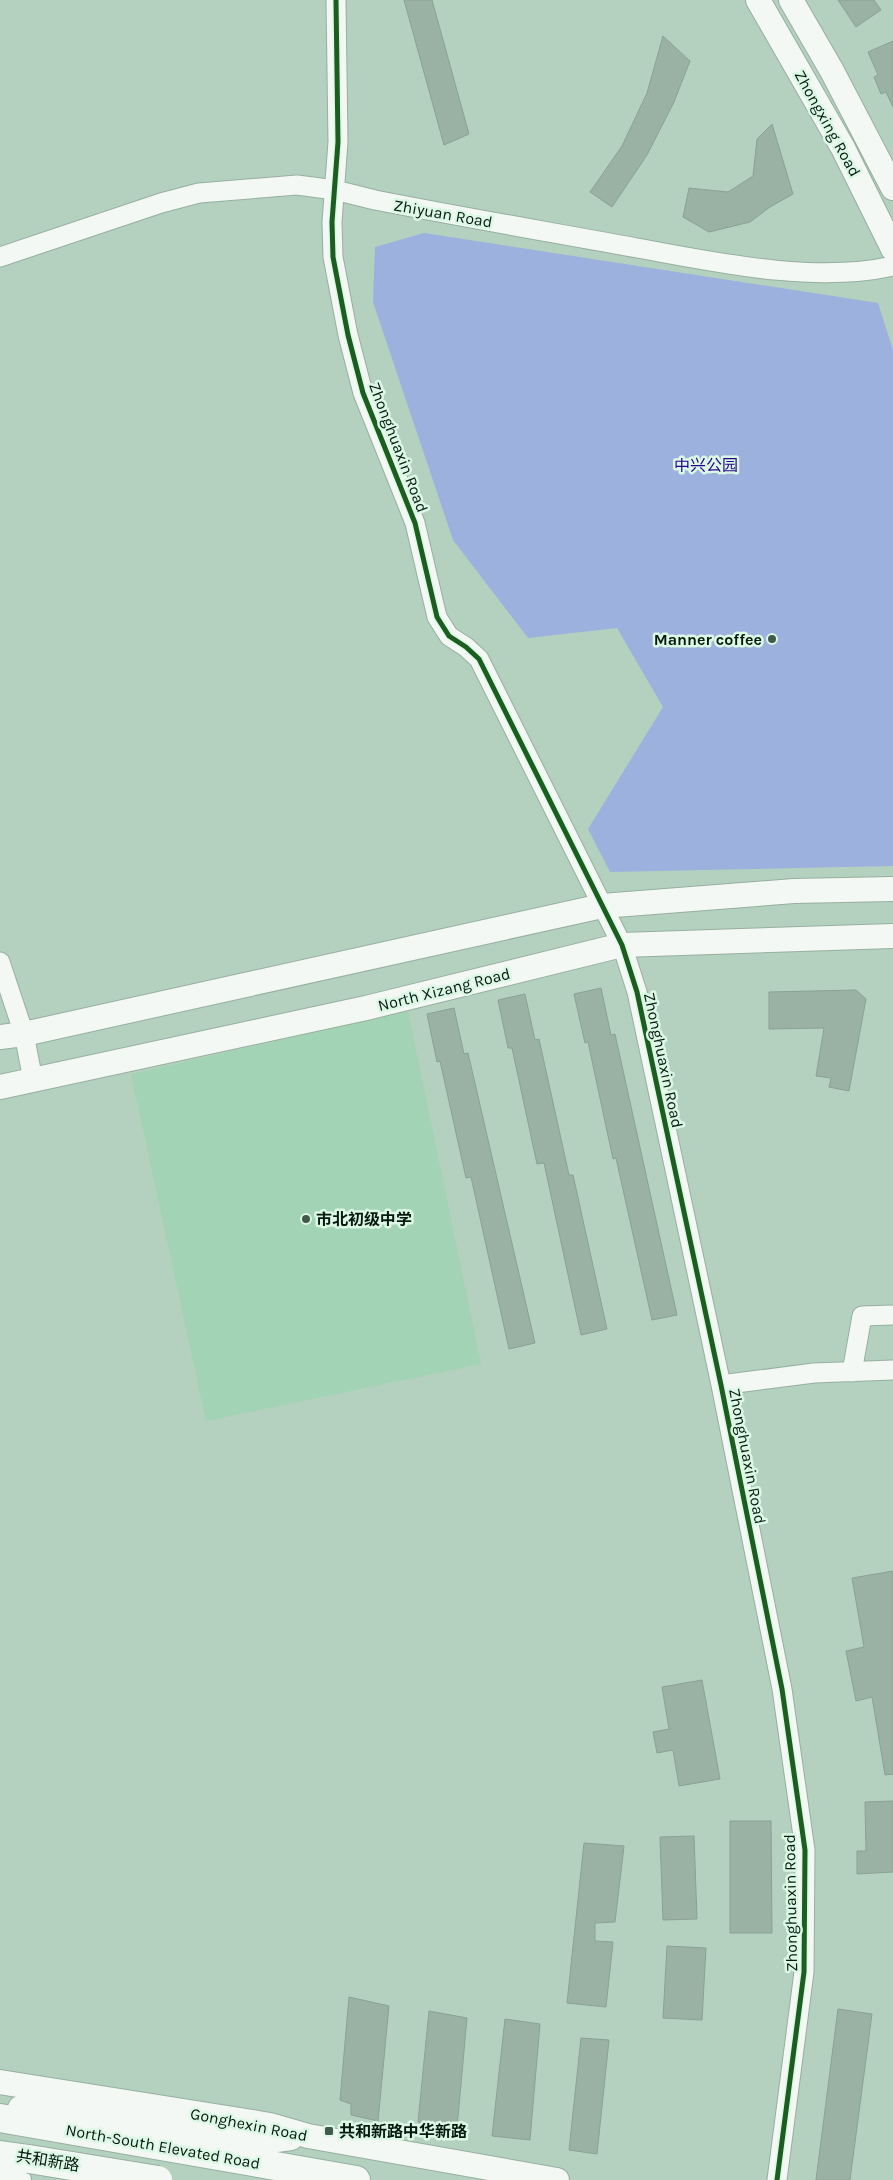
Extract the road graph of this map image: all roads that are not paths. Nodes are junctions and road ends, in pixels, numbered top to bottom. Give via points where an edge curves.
1 (336, 0) edge
2 (758, 0) edge
3 (791, 0) edge
4 (893, 188) edge
5 (335, 190) junction
6 (893, 249) edge
7 (0, 257) edge
8 (893, 266) edge
9 (893, 889) edge
10 (602, 906) junction
11 (893, 936) edge
12 (622, 945) junction
13 (0, 962) edge
14 (24, 1034) junction
15 (0, 1037) edge
16 (33, 1080) junction
17 (0, 1087) edge
18 (893, 1316) edge
19 (893, 1370) edge
20 (852, 1372) junction
21 (721, 1385) junction
22 (0, 2082) edge
23 (0, 2105) edge
24 (0, 2118) edge
25 (308, 2136) junction
26 (1, 2154) edge
27 (0, 2178) edge
28 (19, 2180) edge
29 (156, 2180) edge
30 (356, 2180) edge
31 (557, 2180) edge
32 (777, 2180) edge

1 - 5 street, Zhonghuaxin Road via 338,142
2 - 6 main road, Zhongxing Road via 843,148
3 - 4 main road, Zhongxing Road
5 - 7 street, Zhiyuan Road via 297,186 199,193
5 - 8 street, Zhiyuan Road via 428,210 722,262 805,272 847,273
5 - 10 street, Zhonghuaxin Road via 333,257 348,335 363,393 415,523 437,616 449,636 479,659
9 - 10 main road via 794,891
10 - 12 street, Zhonghuaxin Road
10 - 14 main road
11 - 12 main road, North Xizang Road
12 - 16 main road, North Xizang Road via 366,1008
12 - 21 street, Zhonghuaxin Road via 637,992
13 - 14 street
14 - 15 main road
14 - 16 street
16 - 17 main road, North Xizang Road
18 - 20 street via 862,1316
19 - 20 street
20 - 21 street via 814,1373
21 - 32 street, Zhonghuaxin Road via 782,1689 804,1850 804,1972
22 - 25 main road, Gonghexin Road via 270,2125
23 - 25 main road via 154,2129 269,2141
24 - 30 highway, North-South Elevated Road
25 - 31 main road, Gonghexin Road
26 - 29 highway, bridge
27 - 28 main road

